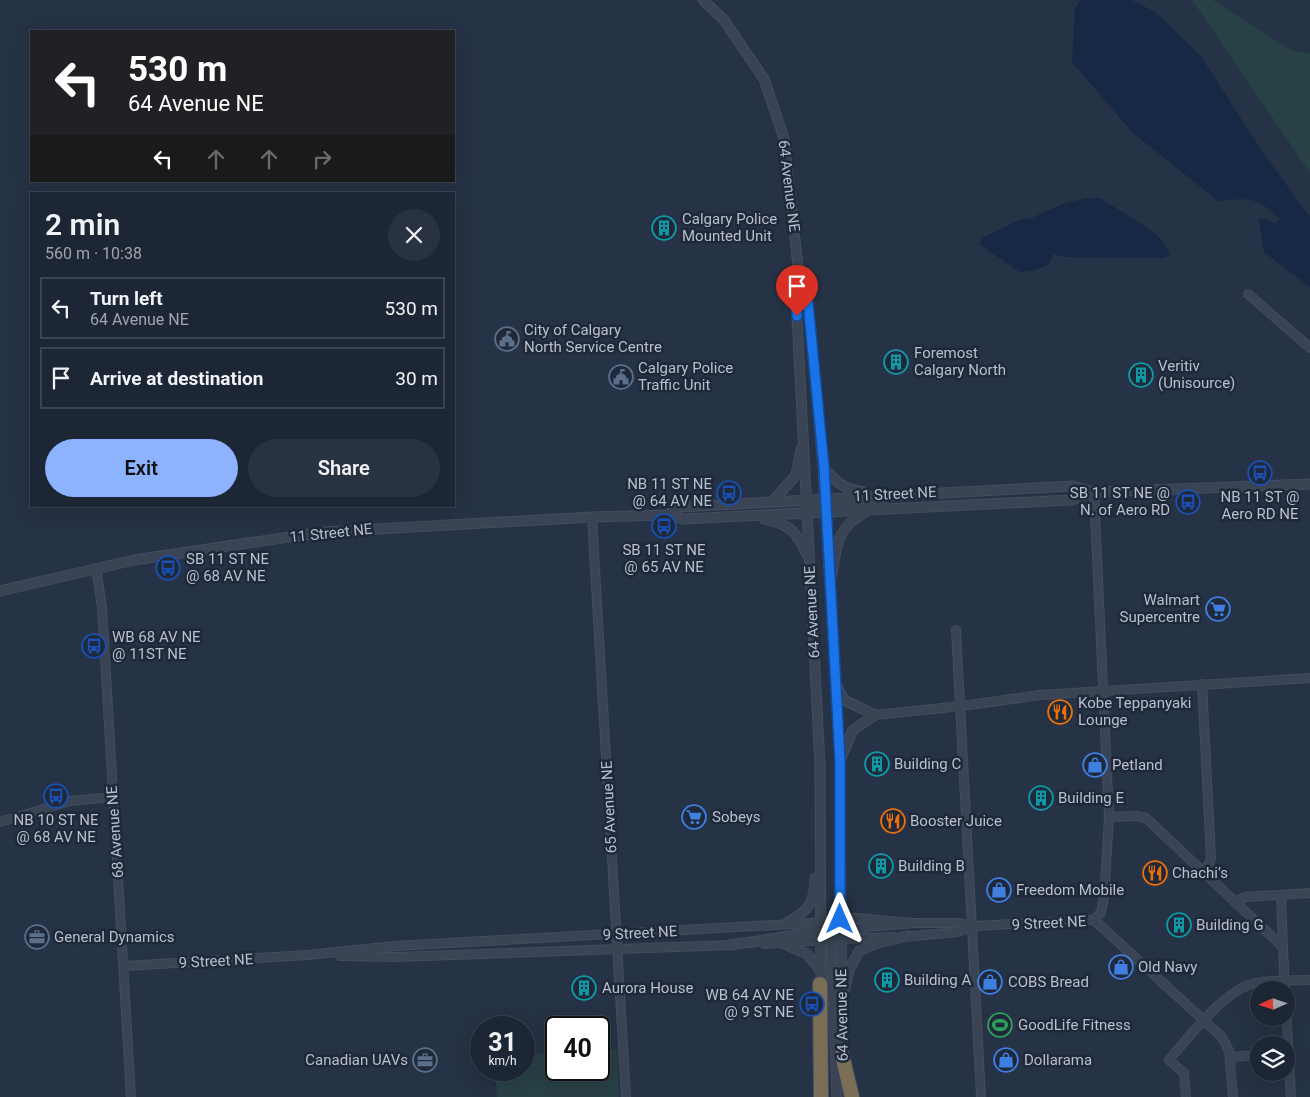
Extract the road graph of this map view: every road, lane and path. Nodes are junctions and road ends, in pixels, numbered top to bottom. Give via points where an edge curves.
1 (703, 0) edge
2 (799, 276) junction
3 (1248, 294) dead end
4 (1310, 348) edge
5 (804, 429) junction
6 (824, 467) junction
7 (1310, 484) edge
8 (964, 491) junction
9 (1094, 492) junction
10 (881, 495) junction
11 (808, 499) junction
12 (774, 500) junction
13 (825, 506) junction
14 (868, 511) junction
15 (808, 514) junction
16 (667, 515) junction
17 (747, 516) junction
18 (592, 517) junction
19 (809, 559) junction
20 (96, 568) junction
21 (0, 591) edge
22 (830, 595) junction
23 (956, 630) dead end
24 (1310, 678) edge
25 (835, 681) junction
26 (1202, 684) junction
27 (1103, 690) junction
28 (962, 706) junction
29 (875, 714) junction
30 (840, 761) junction
31 (820, 796) junction
32 (113, 797) junction
33 (1109, 817) junction
34 (0, 822) edge
35 (1203, 871) junction
36 (1310, 893) edge
37 (1280, 895) junction
38 (1236, 902) junction
39 (840, 919) junction
40 (1094, 920) junction
41 (910, 923) junction
42 (785, 924) junction
43 (973, 926) junction
44 (826, 930) junction
45 (616, 934) junction
46 (841, 936) junction
47 (908, 936) junction
48 (820, 940) junction
49 (782, 943) junction
50 (729, 945) junction
51 (1283, 947) junction
52 (617, 950) junction
53 (308, 955) junction
54 (125, 966) junction
55 (821, 977) junction
56 (1310, 980) edge
57 (1285, 981) joint
58 (1250, 985) edge
59 (841, 1010) junction
60 (1204, 1020) junction
61 (842, 1055) junction
62 (1250, 1056) edge
63 (1230, 1057) junction
64 (1290, 1081) edge
65 (131, 1097) edge
66 (626, 1097) edge
67 (821, 1097) edge
68 (827, 1097) edge
69 (837, 1097) edge
70 (844, 1097) edge
71 (852, 1097) edge
72 (981, 1097) edge
73 (1186, 1097) edge
74 (1233, 1097) edge
75 (1291, 1097) edge

1 - 2 street, 64 Avenue NE via 724,20 764,79 784,138
2 - 5 street, 64 Avenue NE via 796,298
2 - 6 street, 64 Avenue NE via 808,303
3 - 4 street
5 - 11 street, 64 Avenue NE
5 - 12 street via 796,475
6 - 10 street via 845,487
6 - 13 street, 64 Avenue NE
7 - 9 street, 11 Street NE
8 - 9 street, 11 Street NE via 1072,486
8 - 10 street, 11 Street NE
8 - 13 street
9 - 14 street, 11 Street NE via 1072,500
9 - 27 street
10 - 13 street, 11 Street NE
11 - 12 street, 11 Street NE
11 - 13 street, 11 Street NE
11 - 15 street, 64 Avenue NE
12 - 16 street, 11 Street NE via 680,507
13 - 14 street, 11 Street NE
13 - 15 street
13 - 22 street, 64 Avenue NE
14 - 22 street via 852,520 842,532 835,550
15 - 17 street, 11 Street NE
15 - 19 street, 64 Avenue NE
16 - 17 street, 11 Street NE via 683,519
16 - 18 street, 11 Street NE
17 - 19 street via 791,528
18 - 20 street, 11 Street NE via 323,532 191,550
18 - 45 street, 65 Avenue NE
19 - 31 street, 64 Avenue NE
20 - 21 street, 11 Street NE
20 - 32 street, 68 Avenue NE via 102,607
22 - 25 street, 64 Avenue NE
23 - 28 street
24 - 26 street
25 - 29 street via 844,700
25 - 30 street, 64 Avenue NE
26 - 27 street
26 - 35 street via 1211,857
27 - 28 street
27 - 33 street
28 - 29 street
28 - 43 street
29 - 30 street via 853,730
30 - 39 street, 64 Avenue NE
31 - 42 street via 814,814 813,896 805,912
31 - 44 street, 64 Avenue NE
32 - 34 street via 70,801
32 - 54 street, 68 Avenue NE
33 - 35 street via 1146,818
33 - 40 street via 1104,898 1101,912
35 - 38 street
36 - 37 street
37 - 38 street via 1244,897
37 - 51 street
38 - 51 street
39 - 41 street, 9 Street NE
39 - 44 street
39 - 46 street, 64 Avenue NE
40 - 43 street, 9 Street NE
40 - 60 street
41 - 43 street, 9 Street NE
41 - 46 street via 871,926
42 - 44 street, 9 Street NE
42 - 45 street, 9 Street NE
43 - 47 street, 9 Street NE via 958,932
43 - 72 street
44 - 46 street
44 - 48 street, 64 Avenue NE
44 - 50 street
44 - 69 street
45 - 52 street, 65 Avenue NE
45 - 53 street, 9 Street NE via 395,946
46 - 47 street, 9 Street NE
46 - 59 street, 64 Avenue NE
47 - 59 street via 859,950 849,970
48 - 49 street, 9 Street NE
48 - 55 street, 64 Avenue NE
49 - 50 street, 9 Street NE
49 - 55 street via 807,954
50 - 52 street, 9 Street NE
51 - 57 street
52 - 53 street, 9 Street NE via 397,957
52 - 66 street, 65 Avenue NE
53 - 54 street, 9 Street NE
54 - 65 street, 68 Avenue NE
55 - 67 highway
55 - 68 street, 64 Avenue NE
56 - 57 street
58 - 60 street via 1244,986
59 - 61 street, 64 Avenue NE
60 - 63 street via 1222,1036
60 - 73 street via 1169,1060 1184,1073
61 - 70 street, 64 Avenue NE
61 - 71 highway
62 - 63 street
63 - 74 street
64 - 75 street

